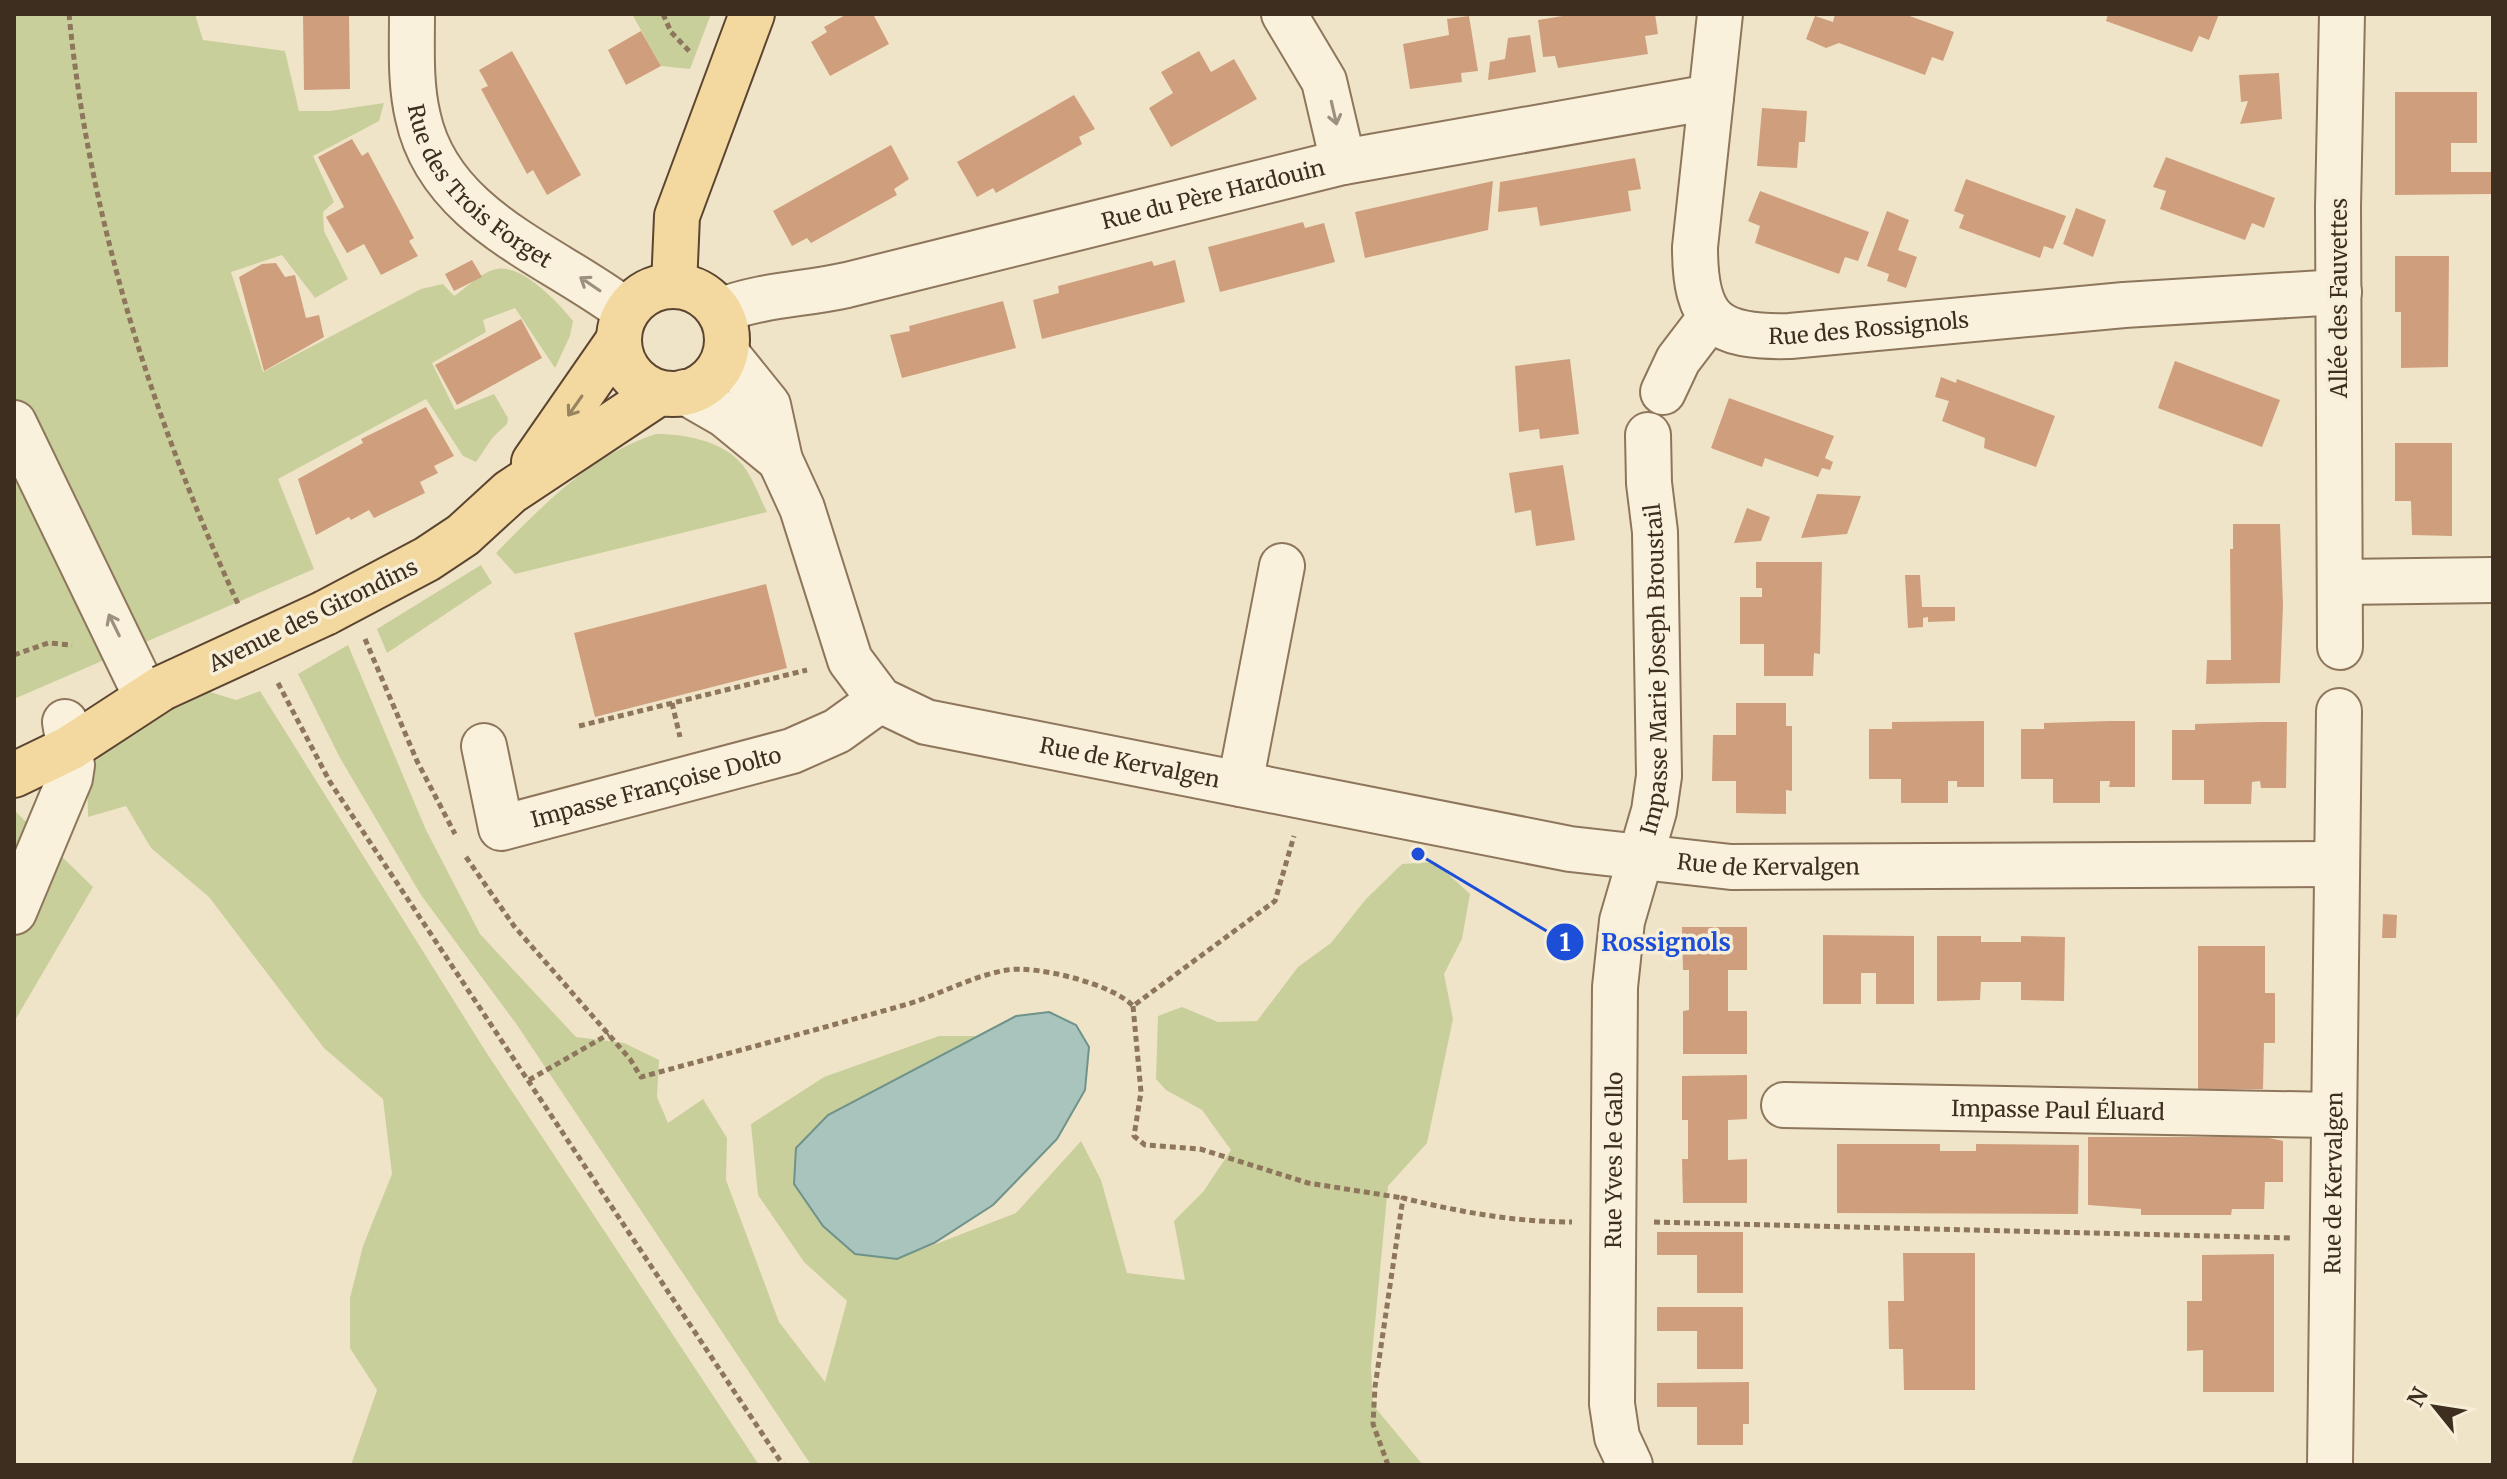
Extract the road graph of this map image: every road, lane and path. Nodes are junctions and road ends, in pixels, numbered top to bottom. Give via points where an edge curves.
1 (69, 14) edge
2 (412, 14) edge
3 (752, 14) edge
4 (1284, 14) edge
5 (1720, 14) edge
6 (2342, 14) edge
7 (1711, 97) junction
8 (1343, 162) junction
9 (674, 286) junction
10 (2339, 292) junction
11 (1710, 318) junction
12 (622, 326) junction
13 (722, 332) junction
14 (672, 392) junction
15 (1663, 392) dead end
16 (14, 423) edge
17 (1648, 435) dead end
18 (780, 460) junction
19 (510, 492) junction
20 (1282, 566) dead end
21 (2493, 580) edge
22 (2340, 582) junction
23 (242, 614) dead end
24 (2340, 647) dead end
25 (850, 660) junction
26 (272, 670) dead end
27 (154, 692) junction
28 (880, 700) junction
29 (2339, 711) dead end
30 (579, 726) dead end
31 (67, 735) junction
32 (14, 743) edge
33 (484, 746) dead end
34 (14, 775) edge
35 (1240, 784) junction
36 (1304, 796) junction
37 (1640, 857) junction
38 (2337, 864) junction
39 (14, 912) edge
40 (1133, 1006) junction
41 (529, 1080) junction
42 (1784, 1105) dead end
43 (2334, 1115) junction
44 (1403, 1198) junction
45 (1615, 1221) junction
46 (2333, 1239) junction
47 (783, 1465) edge
48 (1388, 1465) edge
49 (1630, 1465) edge
50 (2330, 1465) edge

1 - 23 path via 89,147 135,337 177,464
12 -> 2 street, Rue des Trois Forget via 551,261 465,202 434,159 418,118
3 - 9 main road via 677,216
4 -> 8 street via 1331,99
5 - 7 street
6 - 10 street, Allée des Fauvettes
7 - 8 street, Rue du Père Hardouin
7 - 11 street via 1695,247 1697,294
8 - 13 street, Rue du Père Hardouin via 847,285 767,296
9 - 12 main road via 647,292
9 - 13 main road via 707,298
10 - 11 street, Rue des Rossignols via 2139,304 1790,336 1747,336
10 - 22 street, Allée des Fauvettes
11 - 15 street via 1678,360
12 - 14 main road via 620,355 635,379
12 -> 19 main road, Avenue des Girondins via 577,405
13 - 14 main road via 711,378
13 - 18 street, Rue de Kervalgen via 768,405
14 - 18 street, Rue de Kervalgen via 725,415
14 - 19 main road, Avenue des Girondins
27 -> 16 street
17 - 37 street, Impasse Marie Joseph Broustail via 1659,776
18 - 25 street, Rue de Kervalgen via 802,508
19 - 27 main road, Avenue des Girondins, bridge via 427,559
20 - 35 street
21 - 22 street
22 - 24 street, Allée des Fauvettes
25 - 28 street, Rue de Kervalgen
25 - 30 path
26 - 41 path via 330,782
27 - 31 main road, Avenue des Girondins
28 - 33 street, Impasse Françoise Dolto via 837,731 792,751 501,828
28 - 35 street, Rue de Kervalgen via 945,727
29 - 38 street
31 - 32 main road, Avenue des Girondins
31 - 34 main road, Avenue des Girondins
31 - 39 street via 70,778
35 - 36 street, Rue de Kervalgen
36 - 37 street, Rue de Kervalgen via 1570,849
36 - 40 path via 1275,901
37 - 38 street, Rue de Kervalgen via 1731,867
37 - 45 street, Rue Yves le Gallo via 1622,921 1615,987
38 - 43 street, Rue de Kervalgen
40 - 41 path via 1106,987 1031,970 1007,970 912,1002 641,1077 609,1034
40 - 44 path via 1141,1092 1134,1136 1145,1145 1200,1149 1308,1183
41 - 47 path
42 - 43 street, Impasse Paul Éluard
43 - 46 street, Rue de Kervalgen
44 - 45 path via 1522,1221
44 - 48 path via 1375,1387 1373,1424
45 - 46 path
45 - 49 street, Rue Yves le Gallo via 1612,1404 1617,1437
46 - 50 street, Rue de Kervalgen

